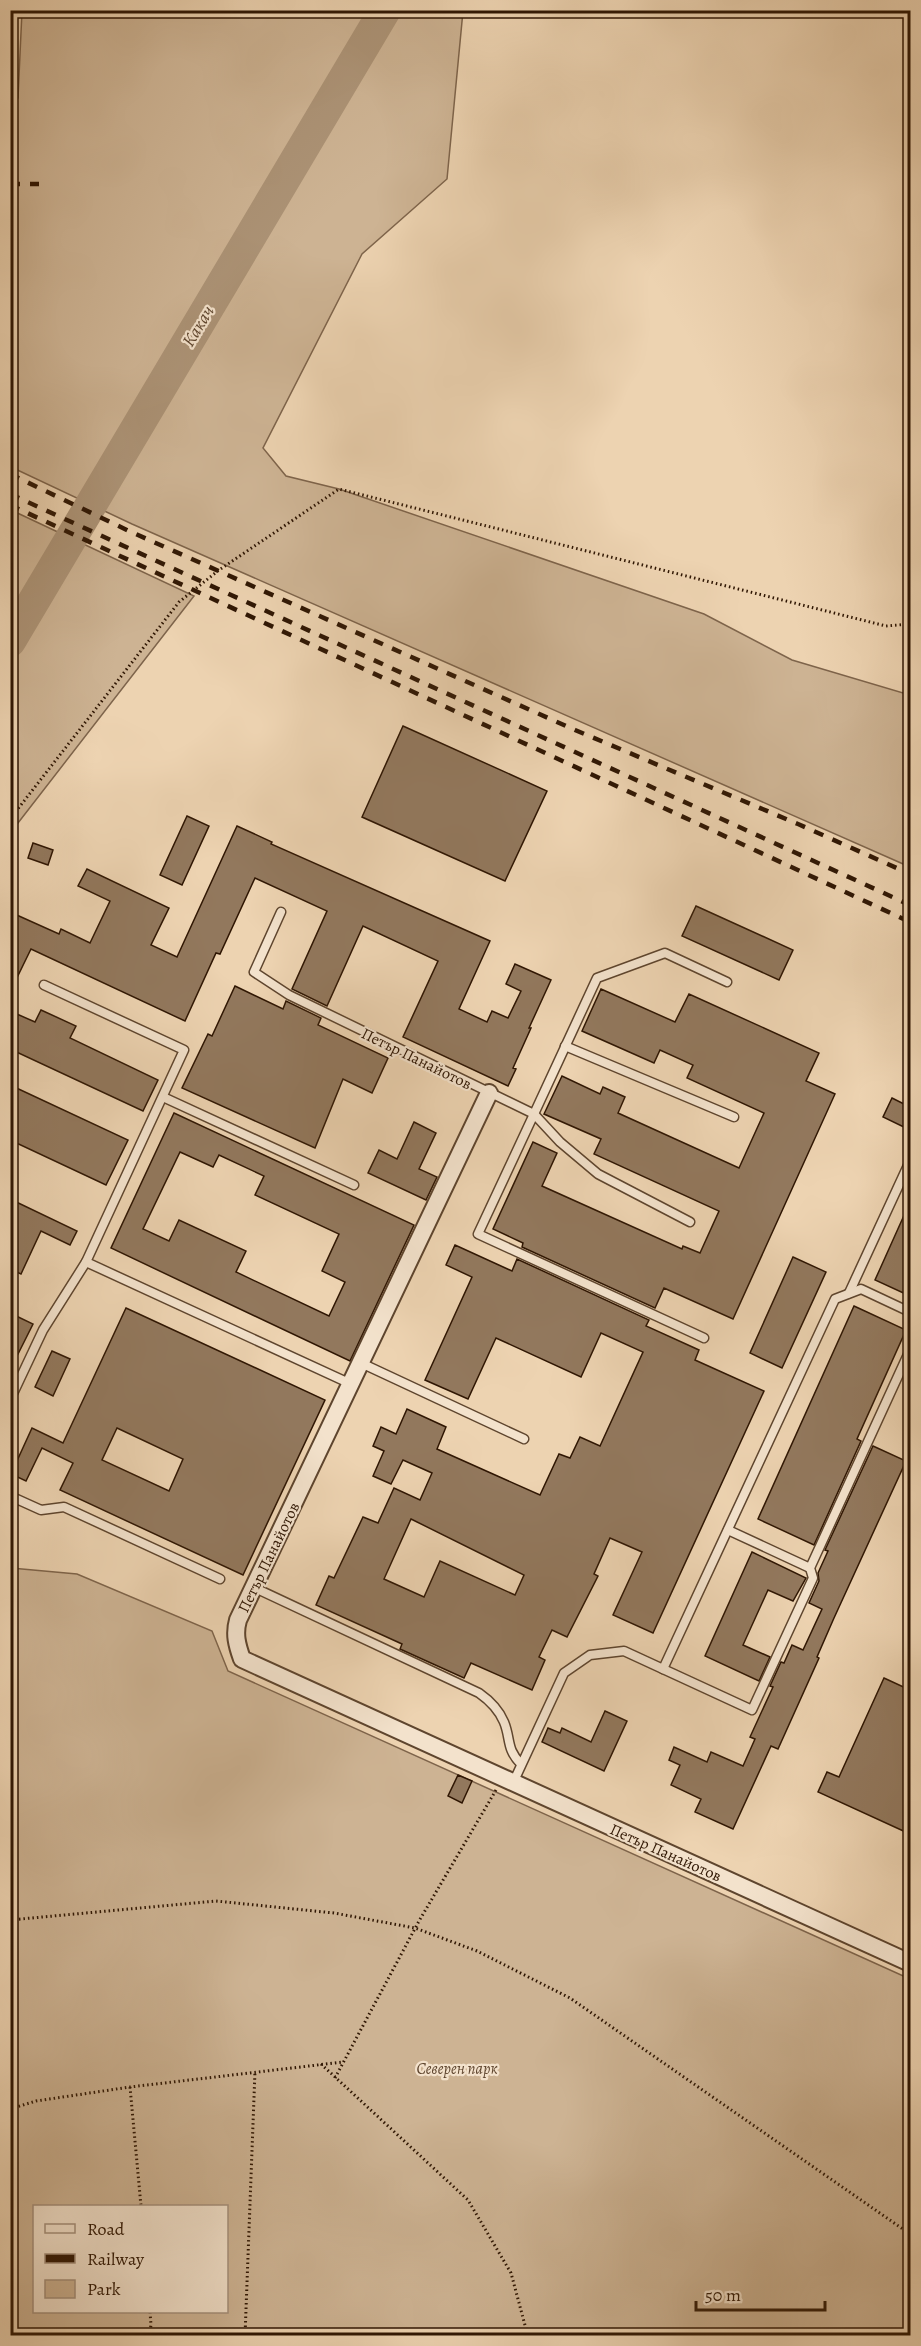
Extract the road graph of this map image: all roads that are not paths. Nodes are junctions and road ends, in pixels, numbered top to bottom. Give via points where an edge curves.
1 (281, 912) dead end
2 (727, 982) dead end
3 (44, 986) dead end
4 (565, 1046) junction
5 (489, 1093) junction
6 (163, 1097) junction
7 (534, 1113) junction
8 (734, 1117) dead end
9 (910, 1161) edge
10 (354, 1185) dead end
11 (690, 1222) dead end
12 (86, 1262) junction
13 (849, 1293) junction
14 (910, 1312) edge
15 (704, 1338) dead end
16 (910, 1350) edge
17 (361, 1363) junction
18 (351, 1384) junction
19 (10, 1400) edge
20 (524, 1438) dead end
21 (10, 1496) edge
22 (728, 1530) junction
23 (810, 1568) junction
24 (220, 1579) dead end
25 (254, 1587) junction
26 (663, 1669) junction
27 (522, 1764) junction
28 (508, 1781) junction
29 (910, 1963) edge

1 - 5 lane, Петър Панайотов via 254,972 289,995
2 - 4 lane via 665,953 597,978
3 - 6 lane via 184,1050
4 - 7 lane
4 - 8 lane
5 - 7 lane
5 - 17 street, Петър Панайотов
6 - 10 lane
6 - 12 lane
7 - 11 lane via 560,1142 598,1174
7 - 15 lane via 478,1234
9 - 13 lane
12 - 18 lane
12 - 19 lane via 43,1329
13 - 14 lane via 861,1289
13 - 22 lane via 835,1299
16 - 23 lane
17 - 18 street, Петър Панайотов
17 - 20 lane
18 - 25 street, Петър Панайотов
21 - 24 lane via 41,1510 64,1508
22 - 23 lane
22 - 26 lane
23 - 26 lane via 813,1578 752,1710
25 - 27 lane via 479,1693 503,1721 509,1748
25 - 28 street, Петър Панайотов via 235,1630 242,1659
26 - 27 lane via 624,1651 590,1654 564,1673
27 - 28 lane
28 - 29 street, Петър Панайотов

